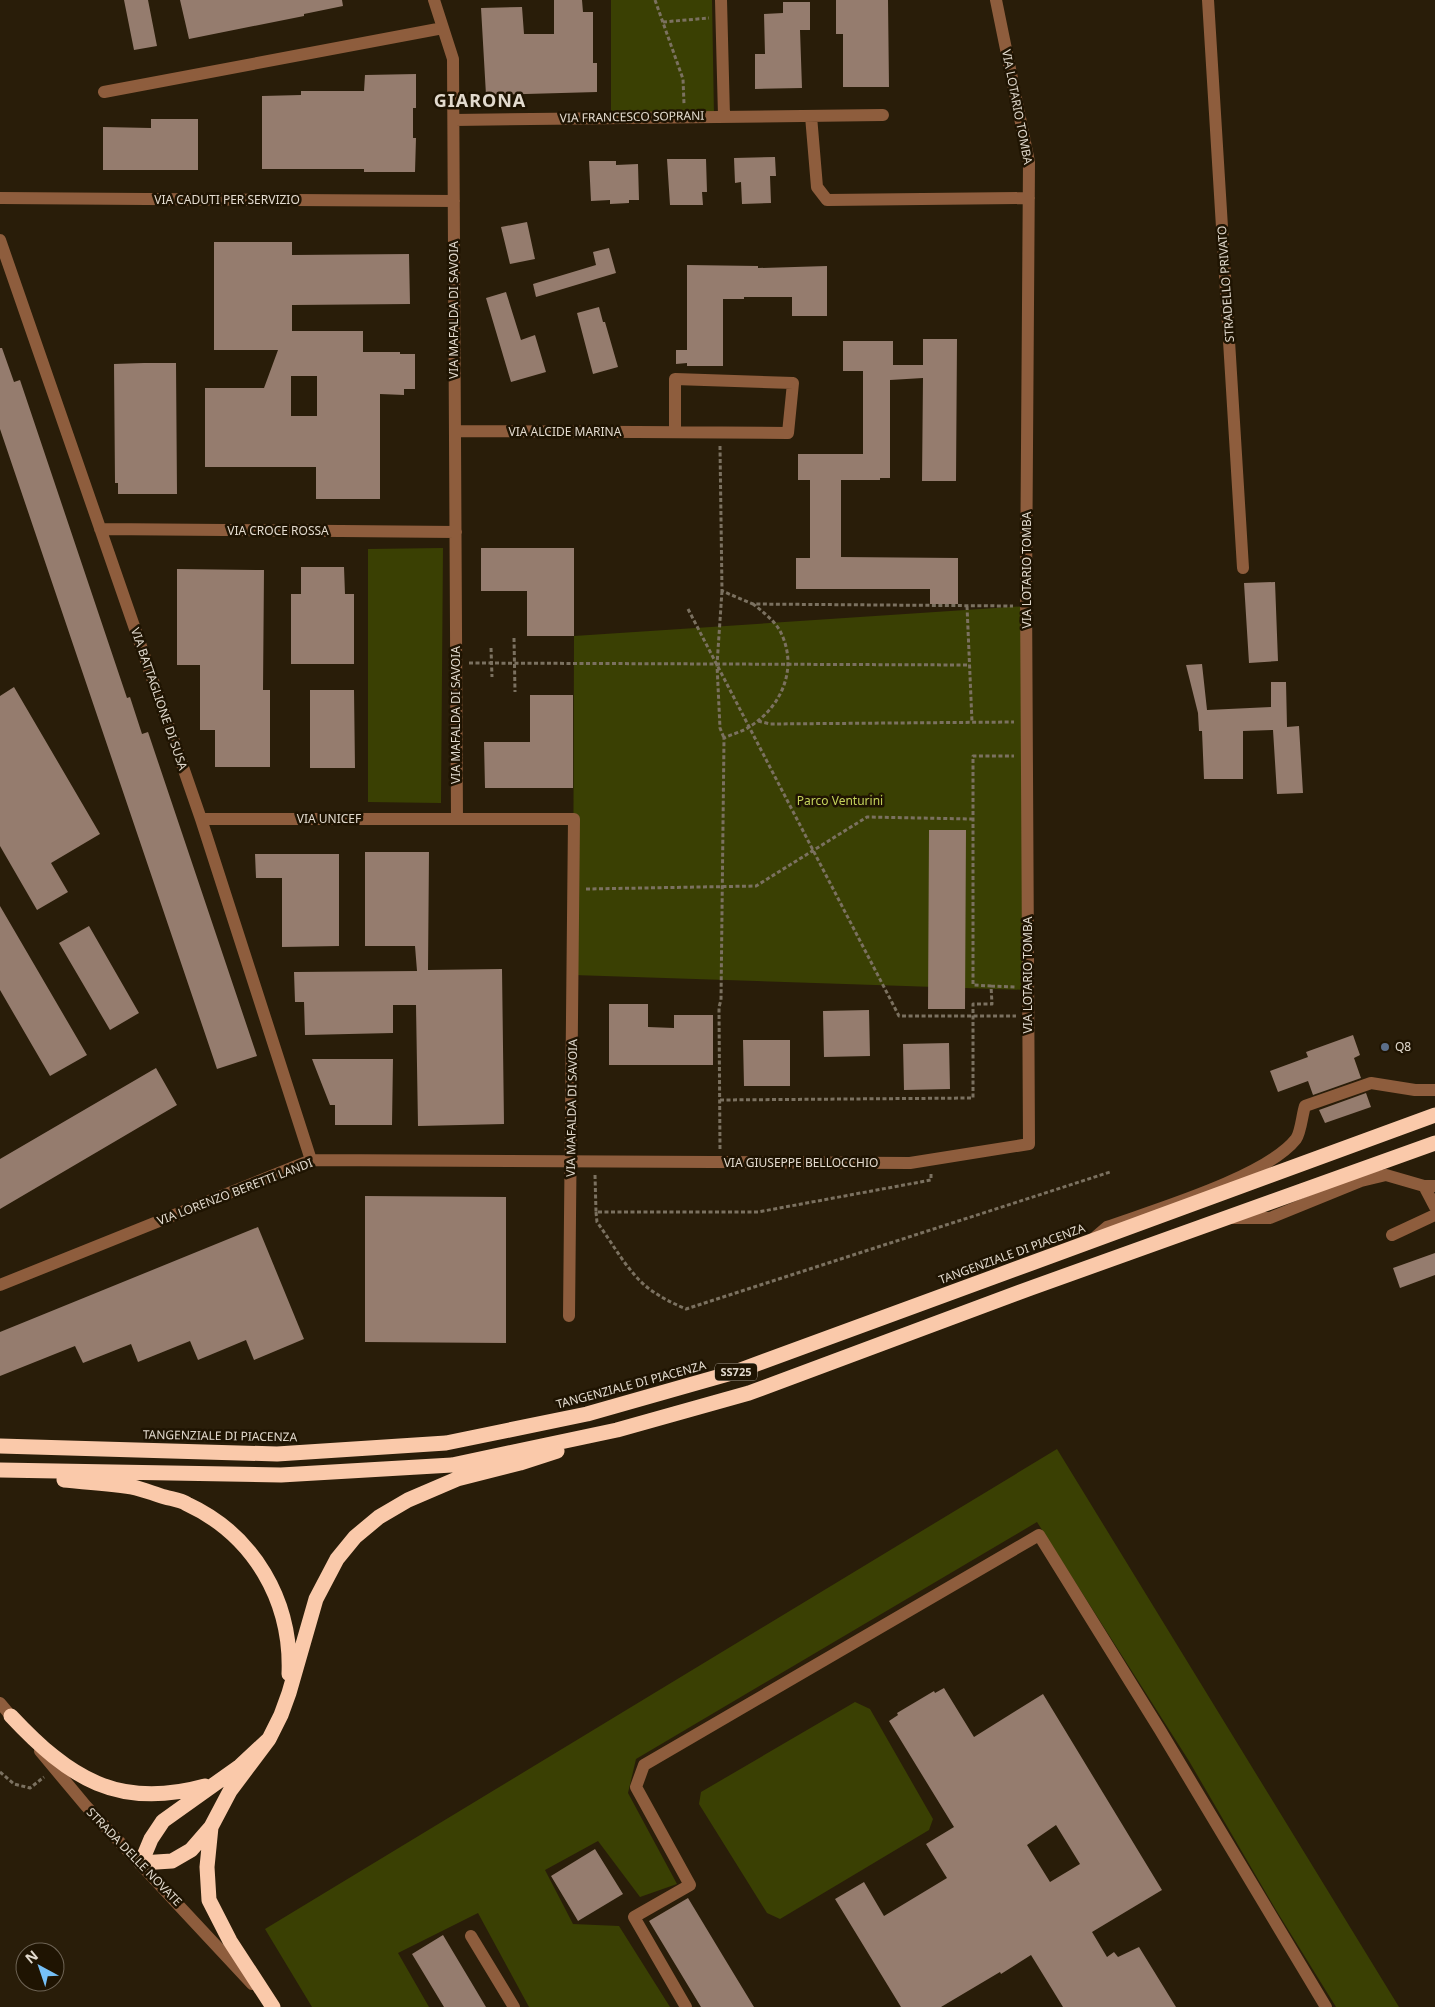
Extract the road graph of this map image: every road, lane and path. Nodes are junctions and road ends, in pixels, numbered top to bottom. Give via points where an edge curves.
1 (434, 0) edge
2 (654, 0) edge
3 (722, 0) edge
4 (996, 0) edge
5 (1208, 0) edge
6 (709, 18) dead end
7 (662, 22) junction
8 (443, 28) junction
9 (104, 92) dead end
10 (684, 108) dead end
11 (883, 115) dead end
12 (724, 116) junction
13 (811, 116) junction
14 (454, 120) junction
15 (0, 198) edge
16 (1029, 198) junction
17 (454, 201) junction
18 (0, 240) edge
19 (455, 431) junction
20 (675, 432) junction
21 (720, 433) junction
22 (100, 529) junction
23 (456, 532) junction
24 (1243, 568) dead end
25 (722, 591) junction
26 (753, 604) junction
27 (967, 606) junction
28 (1026, 606) junction
29 (688, 609) dead end
30 (514, 638) dead end
31 (491, 648) dead end
32 (456, 663) junction
33 (492, 664) junction
34 (514, 664) junction
35 (717, 665) junction
36 (788, 665) junction
37 (969, 665) junction
38 (492, 677) dead end
39 (515, 692) dead end
40 (757, 721) junction
41 (972, 722) junction
42 (1027, 722) junction
43 (748, 728) junction
44 (724, 738) junction
45 (1027, 756) junction
46 (457, 819) junction
47 (973, 819) junction
48 (200, 820) junction
49 (813, 851) junction
50 (723, 887) junction
51 (574, 889) junction
52 (992, 986) junction
53 (1028, 988) junction
54 (973, 1016) junction
55 (1029, 1016) junction
56 (1435, 1090) edge
57 (720, 1100) junction
58 (1435, 1115) edge
59 (1435, 1143) edge
60 (1030, 1144) joint
61 (310, 1160) junction
62 (930, 1160) junction
63 (571, 1162) junction
64 (595, 1162) junction
65 (720, 1162) junction
66 (1110, 1172) dead end
67 (1429, 1186) edge
68 (1435, 1207) edge
69 (596, 1212) junction
70 (1435, 1216) edge
71 (1226, 1218) junction
72 (1392, 1235) dead end
73 (1091, 1241) junction
74 (0, 1285) edge
75 (569, 1316) dead end
76 (617, 1430) junction
77 (0, 1446) edge
78 (0, 1472) edge
79 (289, 1693) junction
80 (0, 1703) edge
81 (11, 1716) junction
82 (269, 1739) junction
83 (54, 1768) junction
84 (0, 1772) edge
85 (213, 1784) junction
86 (211, 1828) junction
87 (141, 1863) junction
88 (472, 1936) dead end
89 (273, 2007) edge
90 (514, 2007) edge
91 (686, 2007) edge
92 (1326, 2007) edge

1 - 8 street, VIA MAFALDA DI SAVOIA
2 - 7 path
3 - 12 street
4 - 16 street, VIA LOTARIO TOMBA via 1029,162
5 - 24 street, STRADELLO PRIVATO
6 - 7 path
7 - 10 path via 683,79
8 - 9 street
8 - 14 street, VIA MAFALDA DI SAVOIA via 453,59
11 - 13 street, VIA FRANCESCO SOPRANI
12 - 13 street, VIA FRANCESCO SOPRANI
12 - 14 street, VIA FRANCESCO SOPRANI
13 - 16 street via 816,187 827,200
14 - 17 street, VIA MAFALDA DI SAVOIA
15 - 17 street, VIA CADUTI PER SERVIZIO
16 - 28 street, VIA LOTARIO TOMBA
17 - 19 street, VIA MAFALDA DI SAVOIA
18 - 22 street, VIA BATTAGLIONE DI SUSA
19 - 20 street, VIA ALCIDE MARINA
19 - 23 street, VIA MAFALDA DI SAVOIA
20 - 21 street, VIA ALCIDE MARINA
20 - 21 street, VIA ALCIDE MARINA via 675,379 792,383 788,433
21 - 25 path
22 - 23 street, VIA CROCE ROSSA
22 - 48 street, VIA BATTAGLIONE DI SUSA
23 - 32 street, VIA MAFALDA DI SAVOIA
25 - 26 path
25 - 35 path
26 - 27 path
26 - 36 path via 780,631
27 - 28 path
27 - 37 path
28 - 42 street, VIA LOTARIO TOMBA
29 - 35 path
30 - 34 path
31 - 33 path
32 - 33 path
32 - 46 street, VIA MAFALDA DI SAVOIA
33 - 34 path
33 - 38 path
34 - 35 path
34 - 39 path
35 - 36 path
35 - 43 path
35 - 44 path via 720,728
36 - 37 path
36 - 40 path via 782,694
37 - 41 path
40 - 41 path via 770,724
40 - 43 path
41 - 42 path
42 - 45 street, VIA LOTARIO TOMBA
43 - 44 path
43 - 49 path
44 - 50 path
45 - 47 path via 973,756
45 - 53 street, VIA LOTARIO TOMBA
46 - 48 street, VIA UNICEF
46 - 51 street, VIA MAFALDA DI SAVOIA via 574,820
47 - 49 path via 868,817
47 - 52 path via 973,985
48 - 61 street, VIA BATTAGLIONE DI SUSA
49 - 50 path via 756,886
49 - 54 path via 899,1016
50 - 51 path
50 - 57 path
51 - 63 street, VIA MAFALDA DI SAVOIA
52 - 53 path
52 - 54 path via 992,1004 973,1004
53 - 55 street, VIA LOTARIO TOMBA
54 - 55 path
54 - 57 path via 972,1098
55 - 60 street, VIA LOTARIO TOMBA
56 - 73 street via 1371,1083 1304,1106 1297,1138 1271,1161 1220,1186 1107,1227
57 - 65 path
58 - 73 highway, TANGENZIALE DI PIACENZA / SS725
59 - 71 highway, SS725
60 - 62 street, VIA GIUSEPPE BELLOCCHIO
61 - 63 street, VIA LORENZO BERETTI LANDI
61 - 74 street, VIA LORENZO BERETTI LANDI
62 - 65 street, VIA GIUSEPPE BELLOCCHIO via 910,1163
62 - 69 path via 931,1180 758,1212
63 - 64 street, VIA GIUSEPPE BELLOCCHIO
63 - 75 street, VIA MAFALDA DI SAVOIA
64 - 65 street, VIA GIUSEPPE BELLOCCHIO
64 - 69 path
66 - 69 path via 686,1309 647,1287 597,1222
67 - 68 street
67 - 71 street via 1386,1175 1361,1181 1270,1218
70 - 72 street
71 - 76 highway, SS725 via 749,1392
73 - 77 highway, TANGENZIALE DI PIACENZA / SS725 via 735,1372 587,1414 446,1443 277,1454
76 - 78 highway, SS725 via 442,1465 281,1475
76 - 79 highway via 520,1463 457,1479 378,1517 337,1559 316,1599
78 - 79 highway via 134,1488 187,1503 235,1536 266,1577 286,1622 290,1655
79 - 82 highway
80 - 81 street, STRADA DELLE NOVATE
81 - 83 street, STRADA DELLE NOVATE
81 - 85 highway via 43,1748 89,1782 137,1795 186,1791
82 - 85 highway via 240,1766
82 - 86 highway via 230,1791
83 - 84 path via 30,1788 14,1784
83 - 87 street, STRADA DELLE NOVATE
85 - 87 highway via 163,1821 151,1838
86 - 87 highway via 191,1850 172,1861
86 - 89 highway via 206,1867 209,1900 230,1941
87 - 89 street, STRADA DELLE NOVATE
88 - 90 street
91 - 92 street via 634,1917 690,1885 636,1786 644,1764 1039,1535

